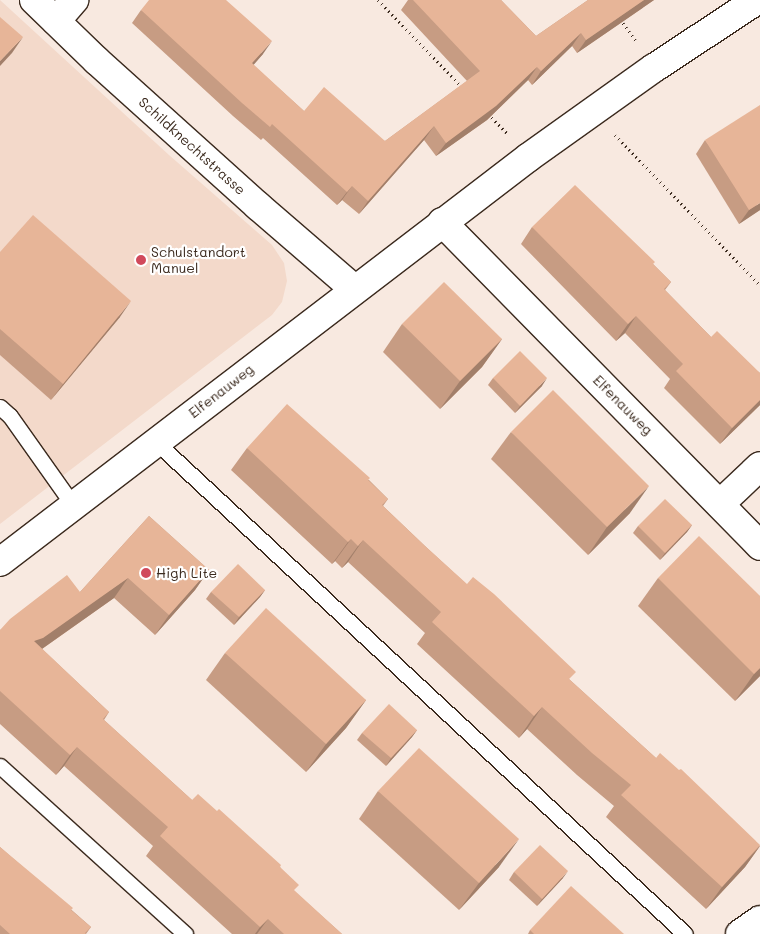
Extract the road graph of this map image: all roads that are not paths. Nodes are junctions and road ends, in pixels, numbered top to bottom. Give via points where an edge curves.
1 (34, 0) edge
2 (74, 0) edge
3 (757, 0) edge
4 (56, 21) junction
5 (442, 222) junction
6 (354, 289) junction
7 (0, 407) edge
8 (156, 442) junction
9 (760, 466) edge
10 (720, 504) junction
11 (73, 505) junction
12 (760, 546) edge
13 (0, 562) edge
14 (0, 766) edge
15 (760, 920) edge
16 (185, 934) edge
17 (685, 934) edge
18 (740, 934) edge

1 - 4 street, Schildknechtstrasse
2 - 4 street
3 - 5 street, Elfenauweg via 592,111
4 - 6 street, Schildknechtstrasse
5 - 6 street, Elfenauweg
5 - 10 street, Elfenauweg
6 - 8 street, Elfenauweg
7 - 11 lane via 10,416
8 - 11 street, Elfenauweg
8 - 17 lane
9 - 10 street
10 - 12 street, Elfenauweg
11 - 13 street, Elfenauweg
14 - 16 lane
15 - 18 street

